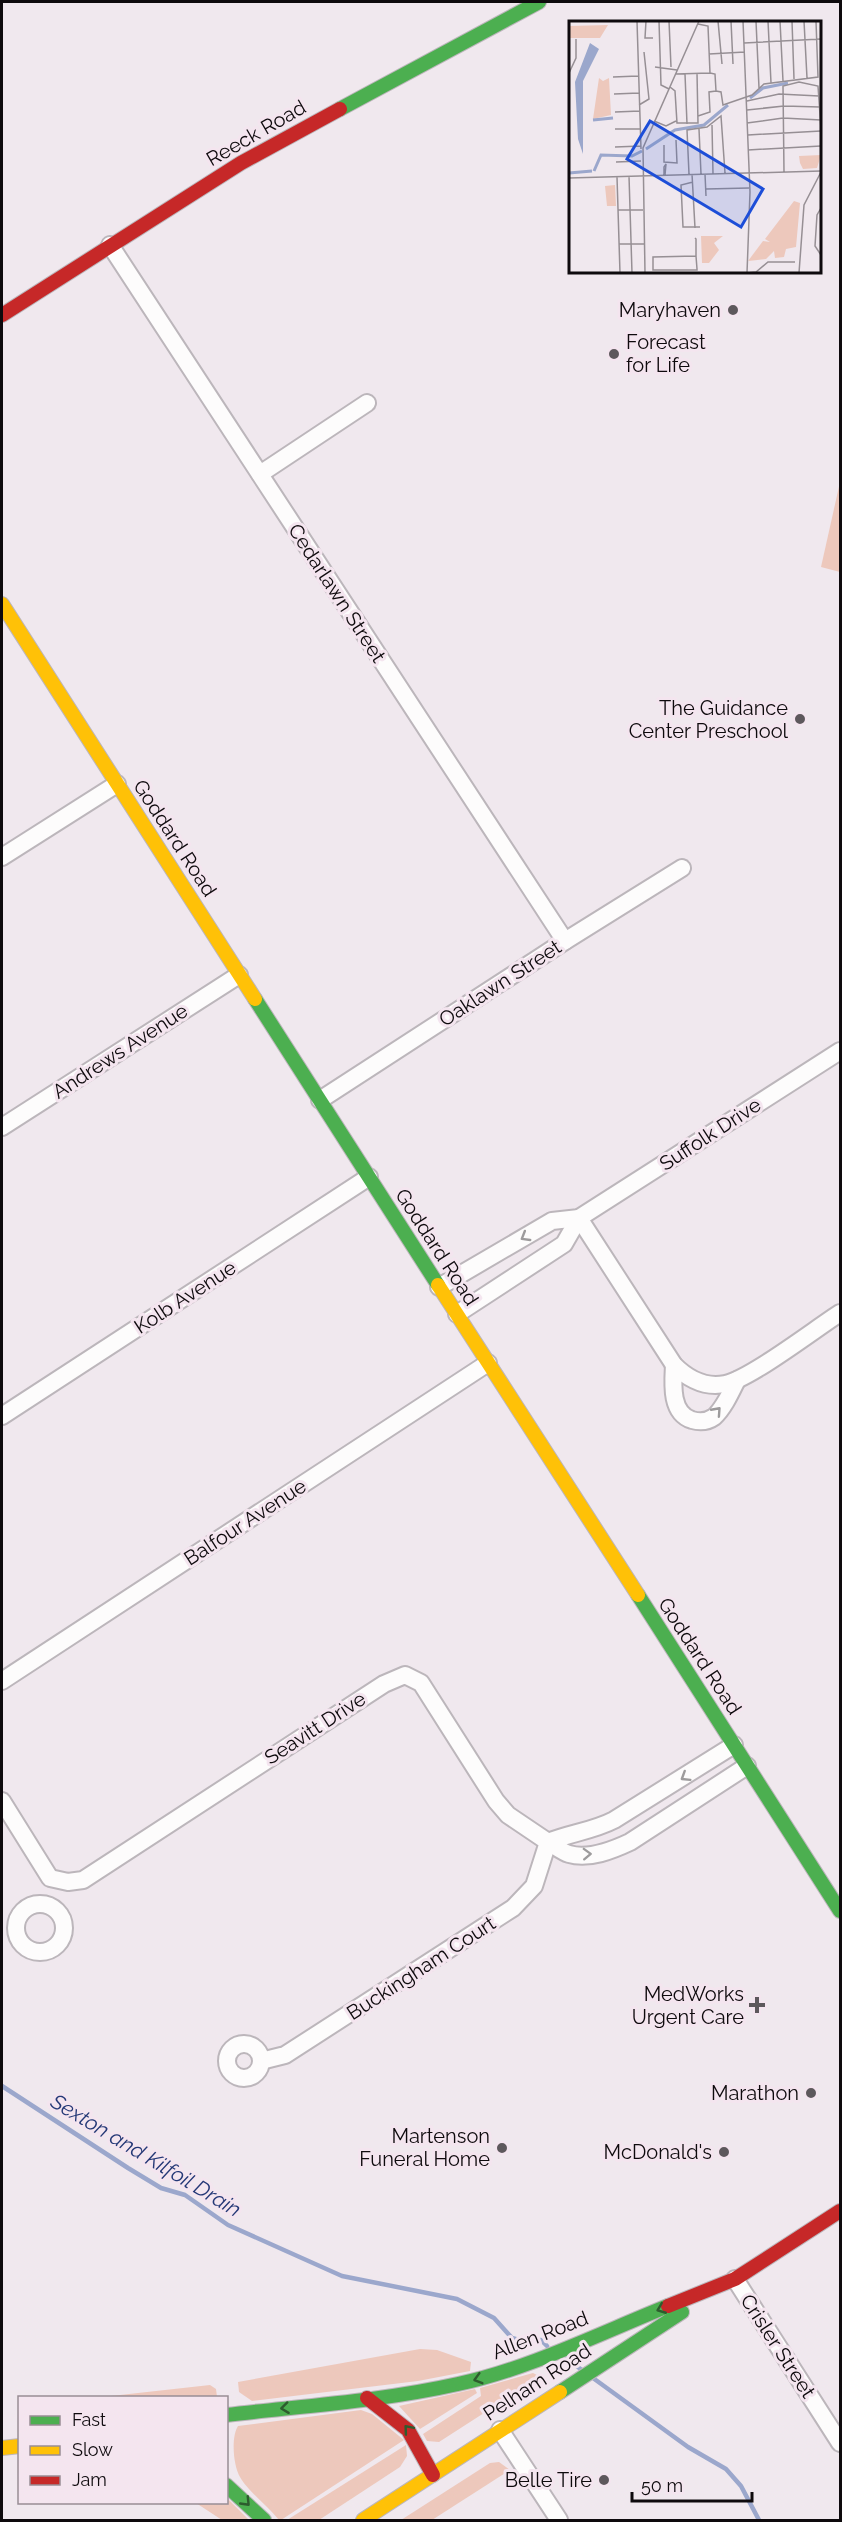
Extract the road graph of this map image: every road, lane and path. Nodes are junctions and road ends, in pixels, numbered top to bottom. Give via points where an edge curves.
1 (539, 2) edge
2 (110, 245) junction
3 (2, 315) edge
4 (368, 403) dead end
5 (260, 474) junction
6 (2, 604) edge
7 (117, 784) junction
8 (2, 857) edge
9 (682, 868) dead end
10 (565, 941) junction
11 (239, 975) junction
12 (840, 1051) edge
13 (320, 1100) junction
14 (2, 1127) edge
15 (369, 1177) junction
16 (579, 1218) junction
17 (439, 1287) junction
18 (840, 1313) edge
19 (457, 1314) junction
20 (488, 1363) junction
21 (674, 1365) junction
22 (737, 1380) junction
23 (2, 1416) edge
24 (2, 1681) edge
25 (734, 1745) junction
26 (747, 1767) junction
27 (2, 1801) edge
28 (548, 1842) junction
29 (57, 1881) junction
30 (48, 1906) dead end
31 (840, 1911) edge
32 (261, 2061) dead end
33 (840, 2211) edge
34 (735, 2279) junction
35 (367, 2398) junction
36 (228, 2415) edge
37 (500, 2430) junction
38 (840, 2442) edge
39 (18, 2446) edge
40 (2, 2448) edge
41 (433, 2475) junction
42 (228, 2488) edge
43 (264, 2520) edge
44 (363, 2520) edge
45 (559, 2520) edge

1 - 2 main road, Reeck Road via 241,162
2 - 3 main road, Reeck Road
2 - 5 street, Cedarlawn Street
4 - 5 street
5 - 10 street, Cedarlawn Street
6 - 7 main road, Goddard Road
7 - 8 street
7 - 11 main road, Goddard Road
9 - 10 street, Oaklawn Street
10 - 13 street, Oaklawn Street
11 - 13 main road, Goddard Road
11 - 14 street, Andrews Avenue
12 - 16 street, Suffolk Drive
13 - 15 main road, Goddard Road
15 - 17 main road, Goddard Road
15 - 23 street, Kolb Avenue
16 -> 17 street, Suffolk Drive via 552,1221
16 - 19 street, Suffolk Drive via 564,1244
16 - 21 street
17 - 19 main road, Goddard Road
18 - 22 street
19 - 20 main road, Goddard Road
20 - 24 street, Balfour Avenue
20 - 25 main road, Goddard Road
21 - 22 street via 690,1379 702,1383
21 -> 22 street via 673,1391 678,1407 686,1418 700,1423 714,1417
25 - 26 main road, Goddard Road
25 -> 28 street via 614,1820
28 -> 26 street via 570,1855 614,1850
26 - 31 main road, Goddard Road
27 - 29 street via 50,1878
28 - 29 street, Seavitt Drive via 508,1815 496,1801 426,1689 415,1678 405,1675 384,1684 83,1880
28 - 32 street, Buckingham Court via 534,1886 513,1908 285,2055
29 - 30 street
33 - 34 main road, Allen Road
34 -> 35 main road, Allen Road via 533,2360 459,2384
34 - 37 main road, Pelham Road
34 - 38 street, Crisler Street
35 -> 36 main road, Allen Road
41 -> 35 main road via 409,2429
37 - 41 main road, Pelham Road
37 - 45 street
39 - 40 main road
41 - 44 main road, Pelham Road
42 -> 43 main road

